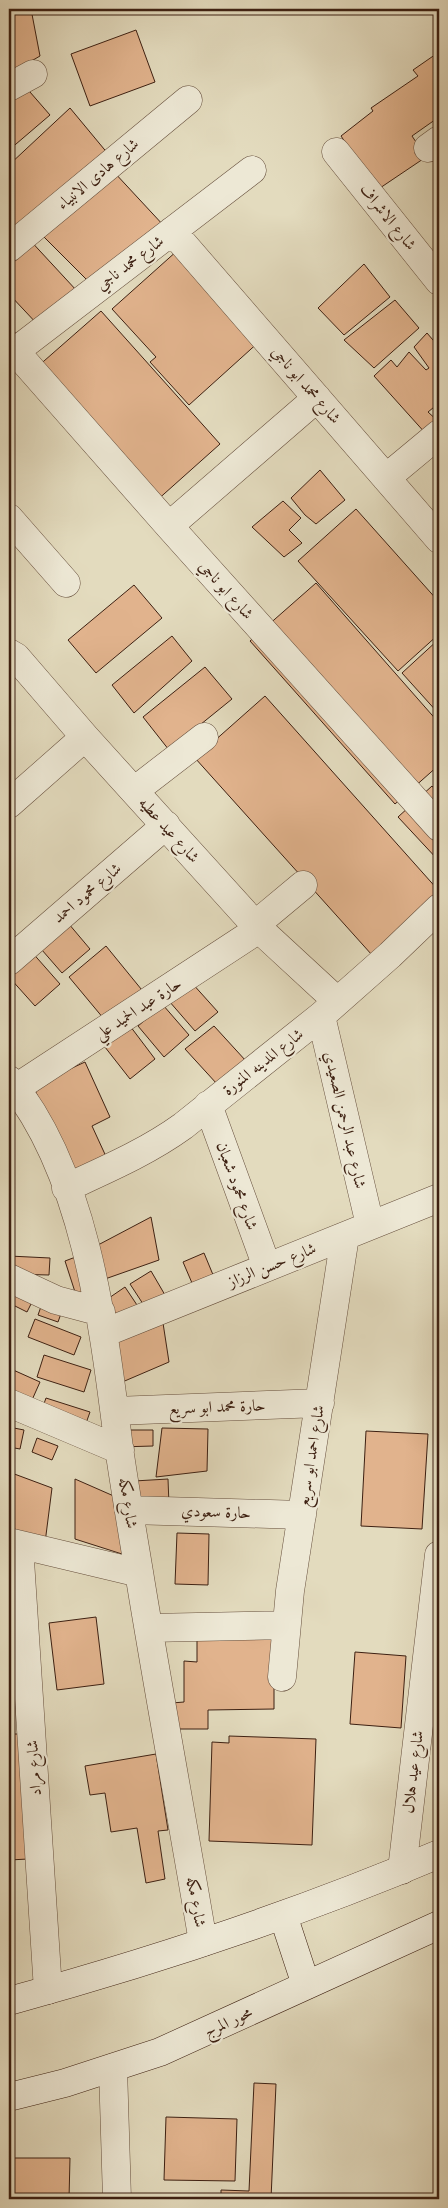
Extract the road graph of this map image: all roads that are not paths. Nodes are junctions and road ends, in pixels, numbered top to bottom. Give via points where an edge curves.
1 (34, 74) dead end
2 (9, 87) edge
3 (188, 100) dead end
4 (336, 152) dead end
5 (252, 170) dead end
6 (172, 231) junction
7 (9, 248) edge
8 (439, 281) edge
9 (12, 354) edge
10 (317, 398) junction
11 (439, 434) edge
12 (386, 478) junction
13 (9, 518) edge
14 (169, 526) junction
15 (439, 539) edge
16 (66, 583) dead end
17 (9, 653) edge
18 (204, 736) dead end
19 (85, 737) junction
20 (134, 791) junction
21 (9, 804) edge
22 (166, 825) junction
23 (439, 828) edge
24 (303, 885) dead end
25 (437, 921) edge
26 (257, 927) junction
27 (9, 961) edge
28 (329, 1008) junction
29 (12, 1084) edge
30 (208, 1105) junction
31 (66, 1188) junction
32 (439, 1198) edge
33 (370, 1224) junction
34 (345, 1236) junction
35 (267, 1266) junction
36 (9, 1278) edge
37 (102, 1323) junction
38 (9, 1403) edge
39 (320, 1403) junction
40 (115, 1411) junction
41 (120, 1450) junction
42 (130, 1510) junction
43 (302, 1515) junction
44 (14, 1544) edge
45 (439, 1555) edge
46 (139, 1573) junction
47 (286, 1625) junction
48 (149, 1628) junction
49 (282, 1677) dead end
50 (439, 1854) edge
51 (402, 1870) junction
52 (283, 1915) junction
53 (439, 1925) edge
54 (203, 1942) junction
55 (306, 1986) junction
56 (48, 1990) junction
57 (9, 2001) edge
58 (113, 2068) junction
59 (9, 2097) edge
60 (117, 2199) edge

1 - 2 street
3 - 7 street, شارع هادى الانبياء
4 - 8 street, شارع الاشراف
5 - 6 street, شارع محمد ناجي
6 - 9 street, شارع محمد ناجي
6 - 10 street, شارع محمد ابو ناجي
9 - 14 street, شارع ابو ناجي
10 - 12 street, شارع محمد ابو ناجي
10 - 14 street
11 - 12 street
12 - 15 street, شارع محمد ابو ناجي
13 - 16 street
14 - 23 street, شارع ابو ناجي
17 - 19 street, شارع عيد عطيه via 16,657
18 - 20 street
19 - 20 street, شارع عيد عطيه
19 - 21 street
20 - 22 street, شارع عيد عطيه
22 - 26 street, شارع عيد عطيه
22 - 27 street, شارع محمود احمد
24 - 26 street, حارة عبد الحميد علي
25 - 28 street, شارع المدينه المنورة via 390,955
26 - 28 street, شارع عيد عطيه
26 - 29 street, حارة عبد الحميد علي
28 - 30 street, شارع المدينه المنورة
28 - 33 street, شارع عبد الرحمن الصعيدي
29 - 31 street, شارع مكه via 36,1120
30 - 31 street, شارع المدينه المنورة via 160,1142
30 - 35 street, شارع محمود شعبان
31 - 37 street, شارع مكه
32 - 33 street, شارع حسن الرزاز
33 - 34 street, شارع حسن الرزاز
34 - 35 street, شارع حسن الرزاز
34 - 39 street, شارع احمد ابو سريع
35 - 37 street, شارع حسن الرزاز
36 - 37 street
37 - 40 street, شارع مكه
38 - 41 street
39 - 40 street, حارة محمد ابو سريع
39 - 43 street, شارع احمد ابو سريع
40 - 41 street, شارع مكه
41 - 42 street, شارع مكه
42 - 43 street, حارة سعودي
42 - 46 street, شارع مكه
43 - 47 street, شارع احمد ابو سريع
44 - 46 street
44 - 56 street, شارع مراد
45 - 51 street, شارع عيد هلال
46 - 48 street, شارع مكه
47 - 48 street
47 - 49 street, شارع احمد ابو سريع
48 - 54 street, شارع مكه
50 - 51 street
51 - 52 street
52 - 54 street
52 - 55 street
53 - 55 street, محور المرج
54 - 56 street
55 - 58 street, محور المرج via 206,2032
56 - 57 street
58 - 59 street, محور المرج
58 - 60 street

